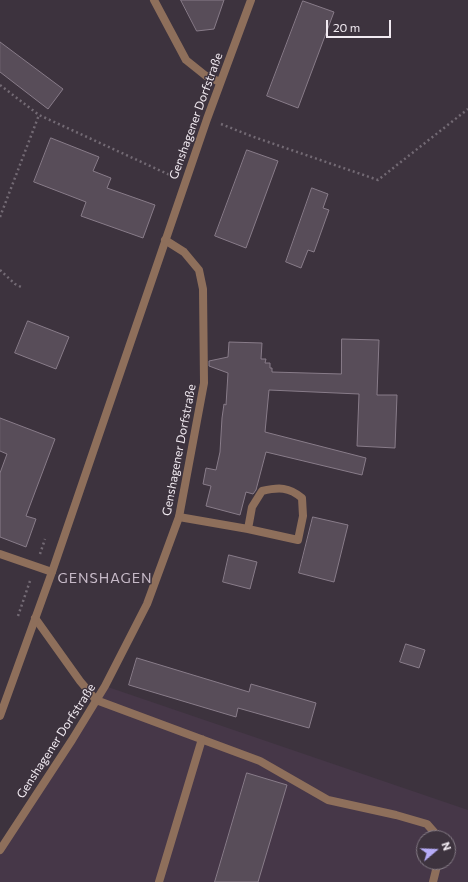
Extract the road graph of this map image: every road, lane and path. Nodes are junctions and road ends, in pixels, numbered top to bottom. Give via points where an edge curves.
1 (154, 0) edge
2 (251, 0) edge
3 (220, 82) junction
4 (0, 85) edge
5 (468, 109) edge
6 (39, 115) junction
7 (207, 119) junction
8 (185, 182) junction
9 (0, 217) edge
10 (165, 240) junction
11 (0, 270) edge
12 (23, 288) dead end
13 (179, 517) junction
14 (248, 529) junction
15 (0, 554) edge
16 (52, 572) junction
17 (35, 618) junction
18 (96, 700) junction
19 (0, 716) edge
20 (202, 739) junction
21 (432, 830) edge
22 (0, 850) edge
23 (436, 870) edge
24 (159, 882) edge
25 (433, 882) edge

1 - 3 street via 186,60 206,76
2 - 3 street, Genshagener Dorfstraße
3 - 7 street, Genshagener Dorfstraße
4 - 6 path
5 - 7 path via 378,180
6 - 8 path
6 - 9 path
7 - 8 street, Genshagener Dorfstraße
8 - 10 street, Genshagener Dorfstraße
10 - 13 street, Genshagener Dorfstraße via 184,252 199,270 203,289 204,383
10 - 16 street, Genshagener Dorfstraße
11 - 12 path
13 - 14 street
13 - 18 street, Genshagener Dorfstraße via 147,604
14 - 14 street via 298,540 303,516 302,498 293,491 276,488 262,491 252,507
15 - 16 street
16 - 17 street, Genshagener Dorfstraße
17 - 18 street
17 - 19 street, Genshagener Dorfstraße
18 - 20 street
18 - 22 street, Genshagener Dorfstraße
20 - 21 street via 260,761 328,800 396,815 427,824
20 - 24 street
23 - 25 street

